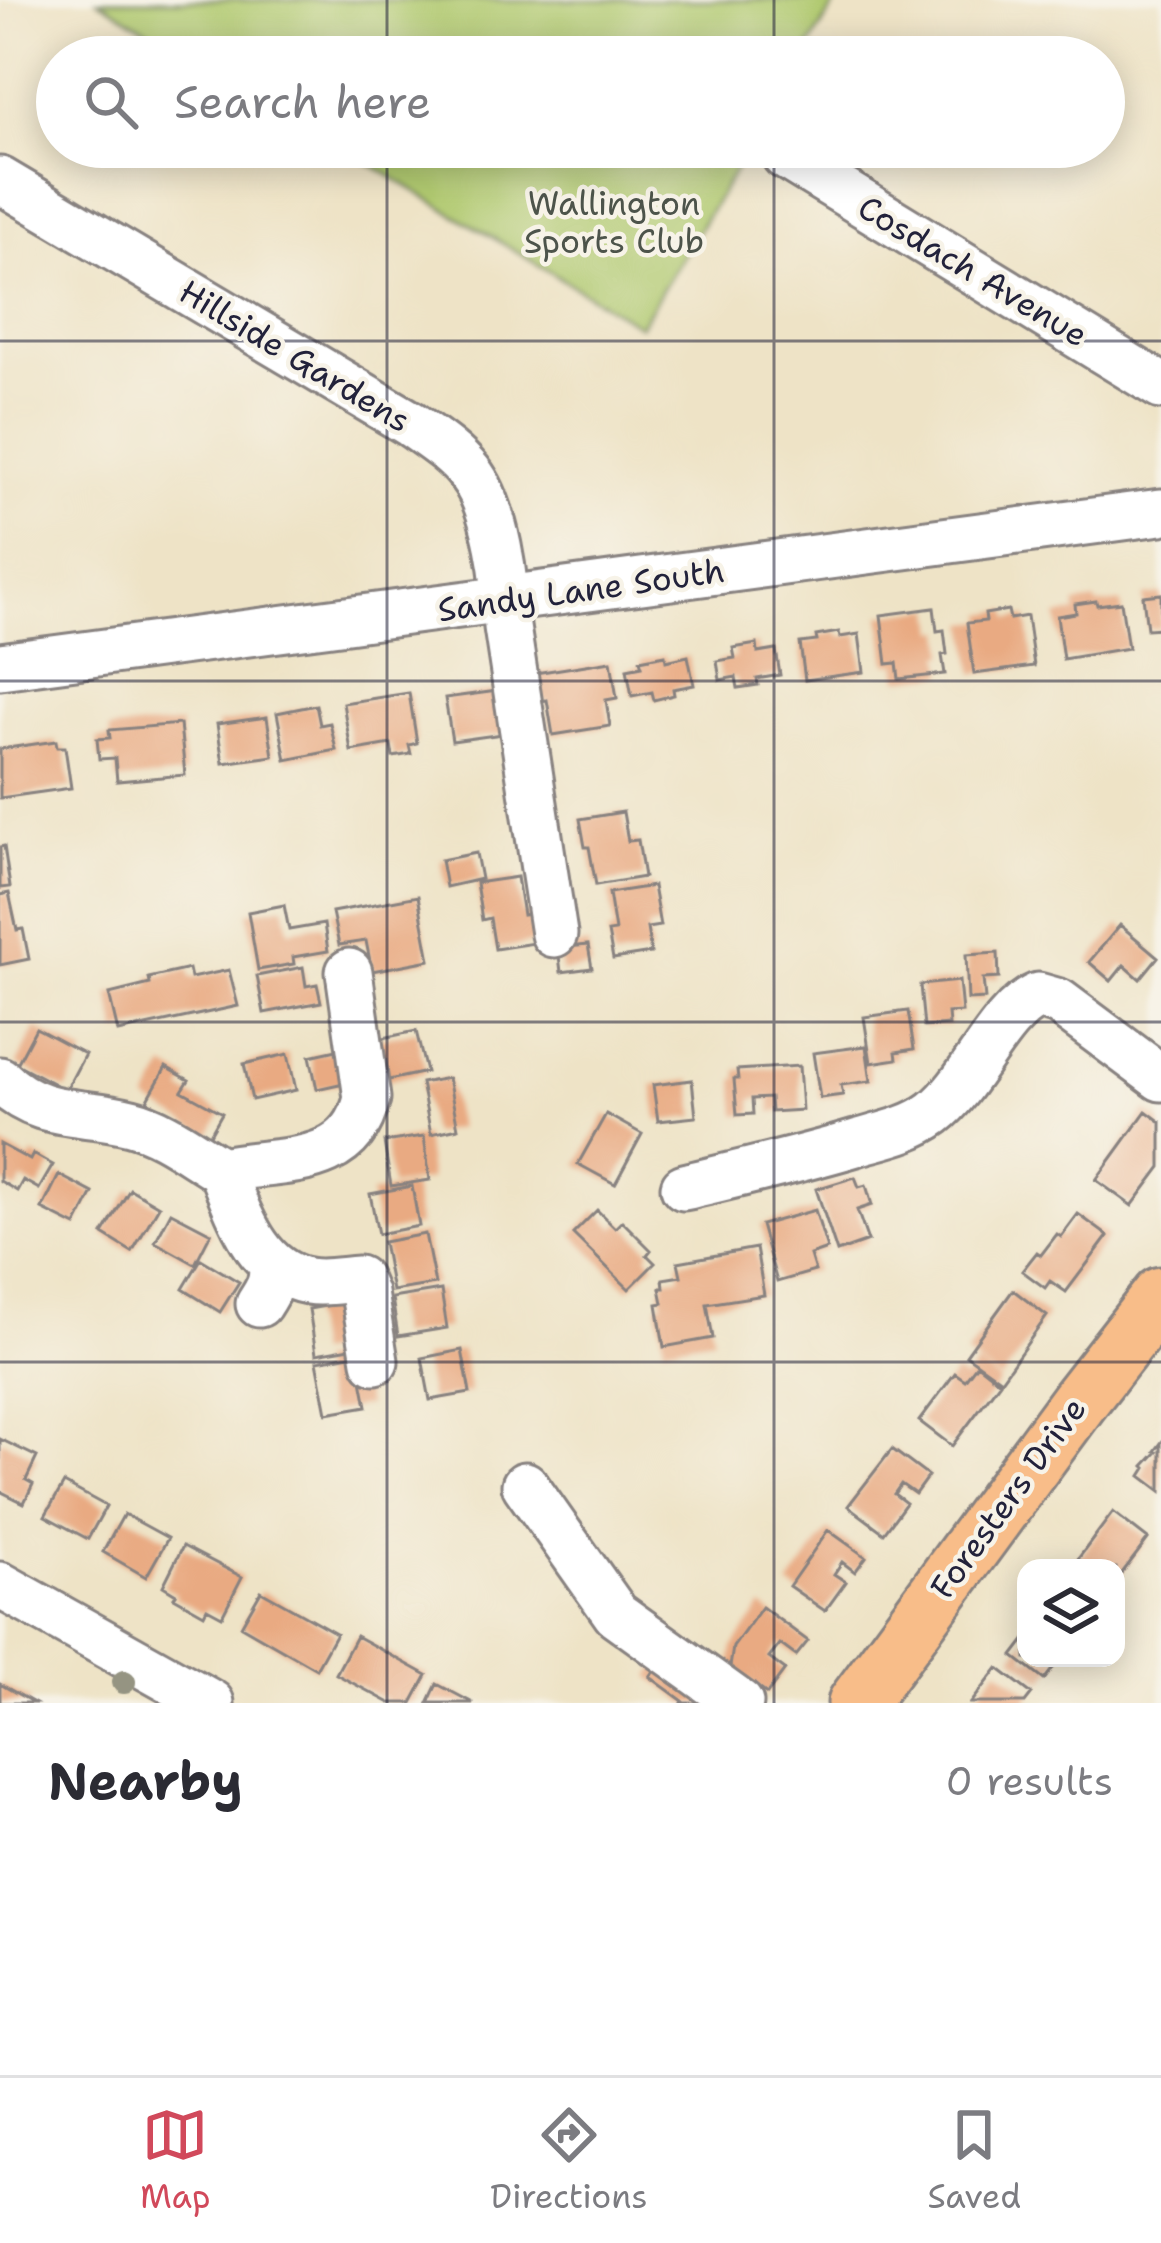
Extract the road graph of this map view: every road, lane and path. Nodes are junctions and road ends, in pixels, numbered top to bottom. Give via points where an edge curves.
1 (805, 168) edge
2 (0, 180) edge
3 (1161, 386) edge
4 (1161, 512) edge
5 (506, 600) junction
6 (0, 666) edge
7 (554, 934) dead end
8 (349, 972) dead end
9 (1161, 1078) edge
10 (0, 1080) edge
11 (221, 1171) junction
12 (684, 1187) dead end
13 (1161, 1296) edge
14 (375, 1361) dead end
15 (525, 1485) dead end
16 (0, 1586) edge
17 (212, 1703) edge
18 (740, 1703) edge
19 (857, 1703) edge

1 - 3 street, Cosdach Avenue
2 - 5 street, Hillside Gardens via 447,449 485,499
4 - 5 street, Sandy Lane South
5 - 6 street, Sandy Lane South
5 - 7 street, Hillside Gardens
8 - 11 street via 367,1098 354,1130 322,1154
9 - 12 street via 1059,1002 1038,996 1019,1007 947,1102 920,1121
10 - 11 street via 35,1105 142,1126
11 - 14 street via 265,1284 358,1279
13 - 19 main road, Foresters Drive
15 - 18 street via 616,1613
16 - 17 street

